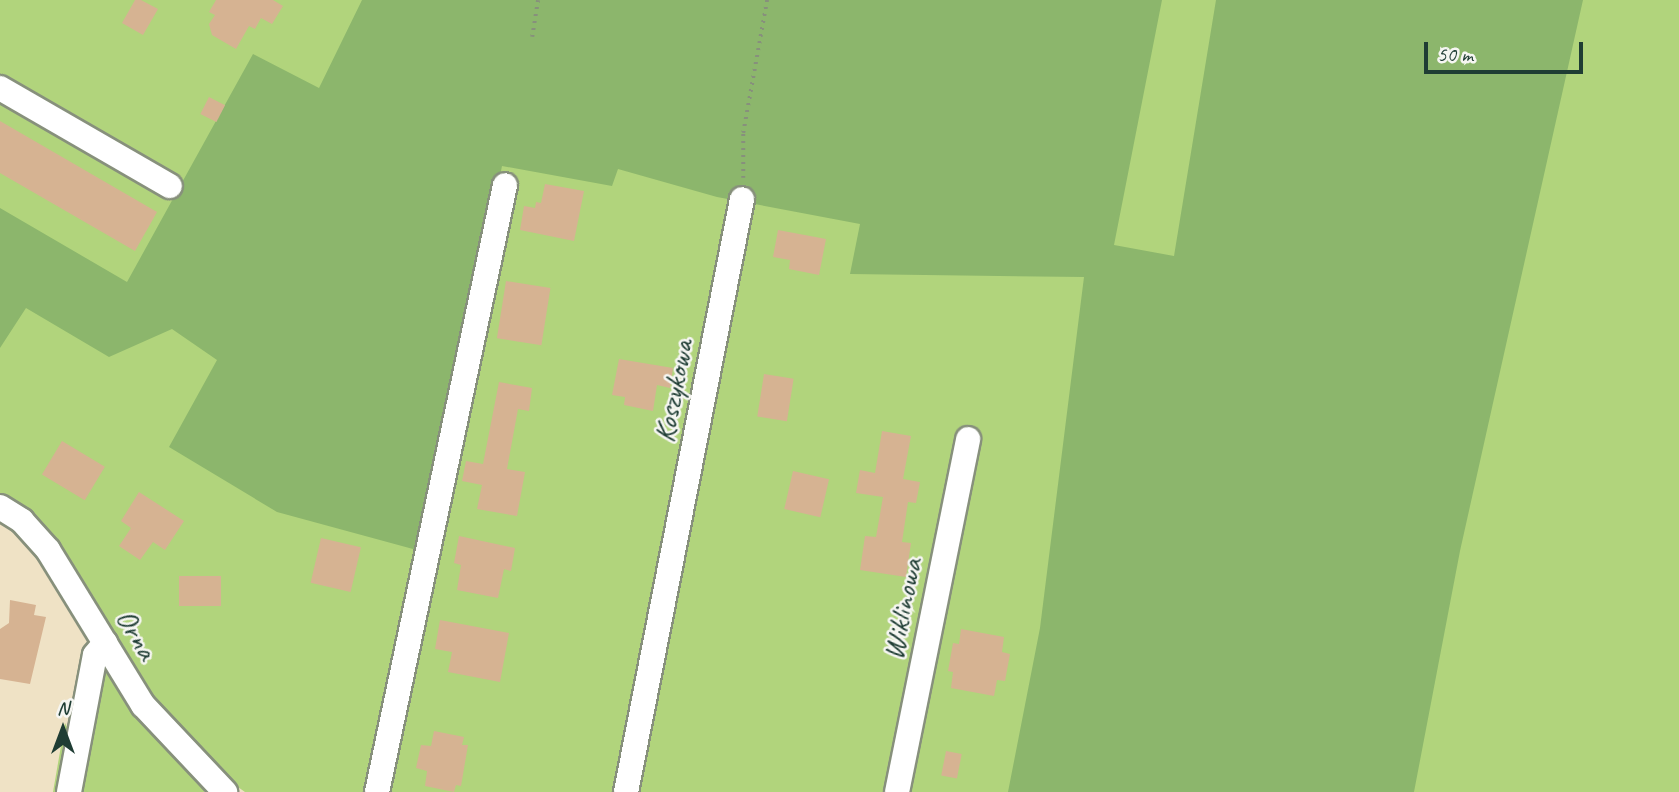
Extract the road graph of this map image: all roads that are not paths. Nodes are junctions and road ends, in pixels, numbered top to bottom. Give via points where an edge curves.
1 (0, 88) edge
2 (505, 185) dead end
3 (170, 186) dead end
4 (742, 199) road end
5 (968, 439) dead end
6 (0, 508) edge
7 (105, 643) junction
8 (69, 792) edge
9 (225, 792) edge
10 (377, 792) edge
11 (626, 792) edge
12 (897, 792) edge

1 - 3 street
2 - 10 street
4 - 11 street, Koszykowa
5 - 12 street, Wiklinowa
6 - 7 street, Orna via 22,521 48,550
7 - 8 street via 95,654
7 - 9 street, Orna via 143,705

